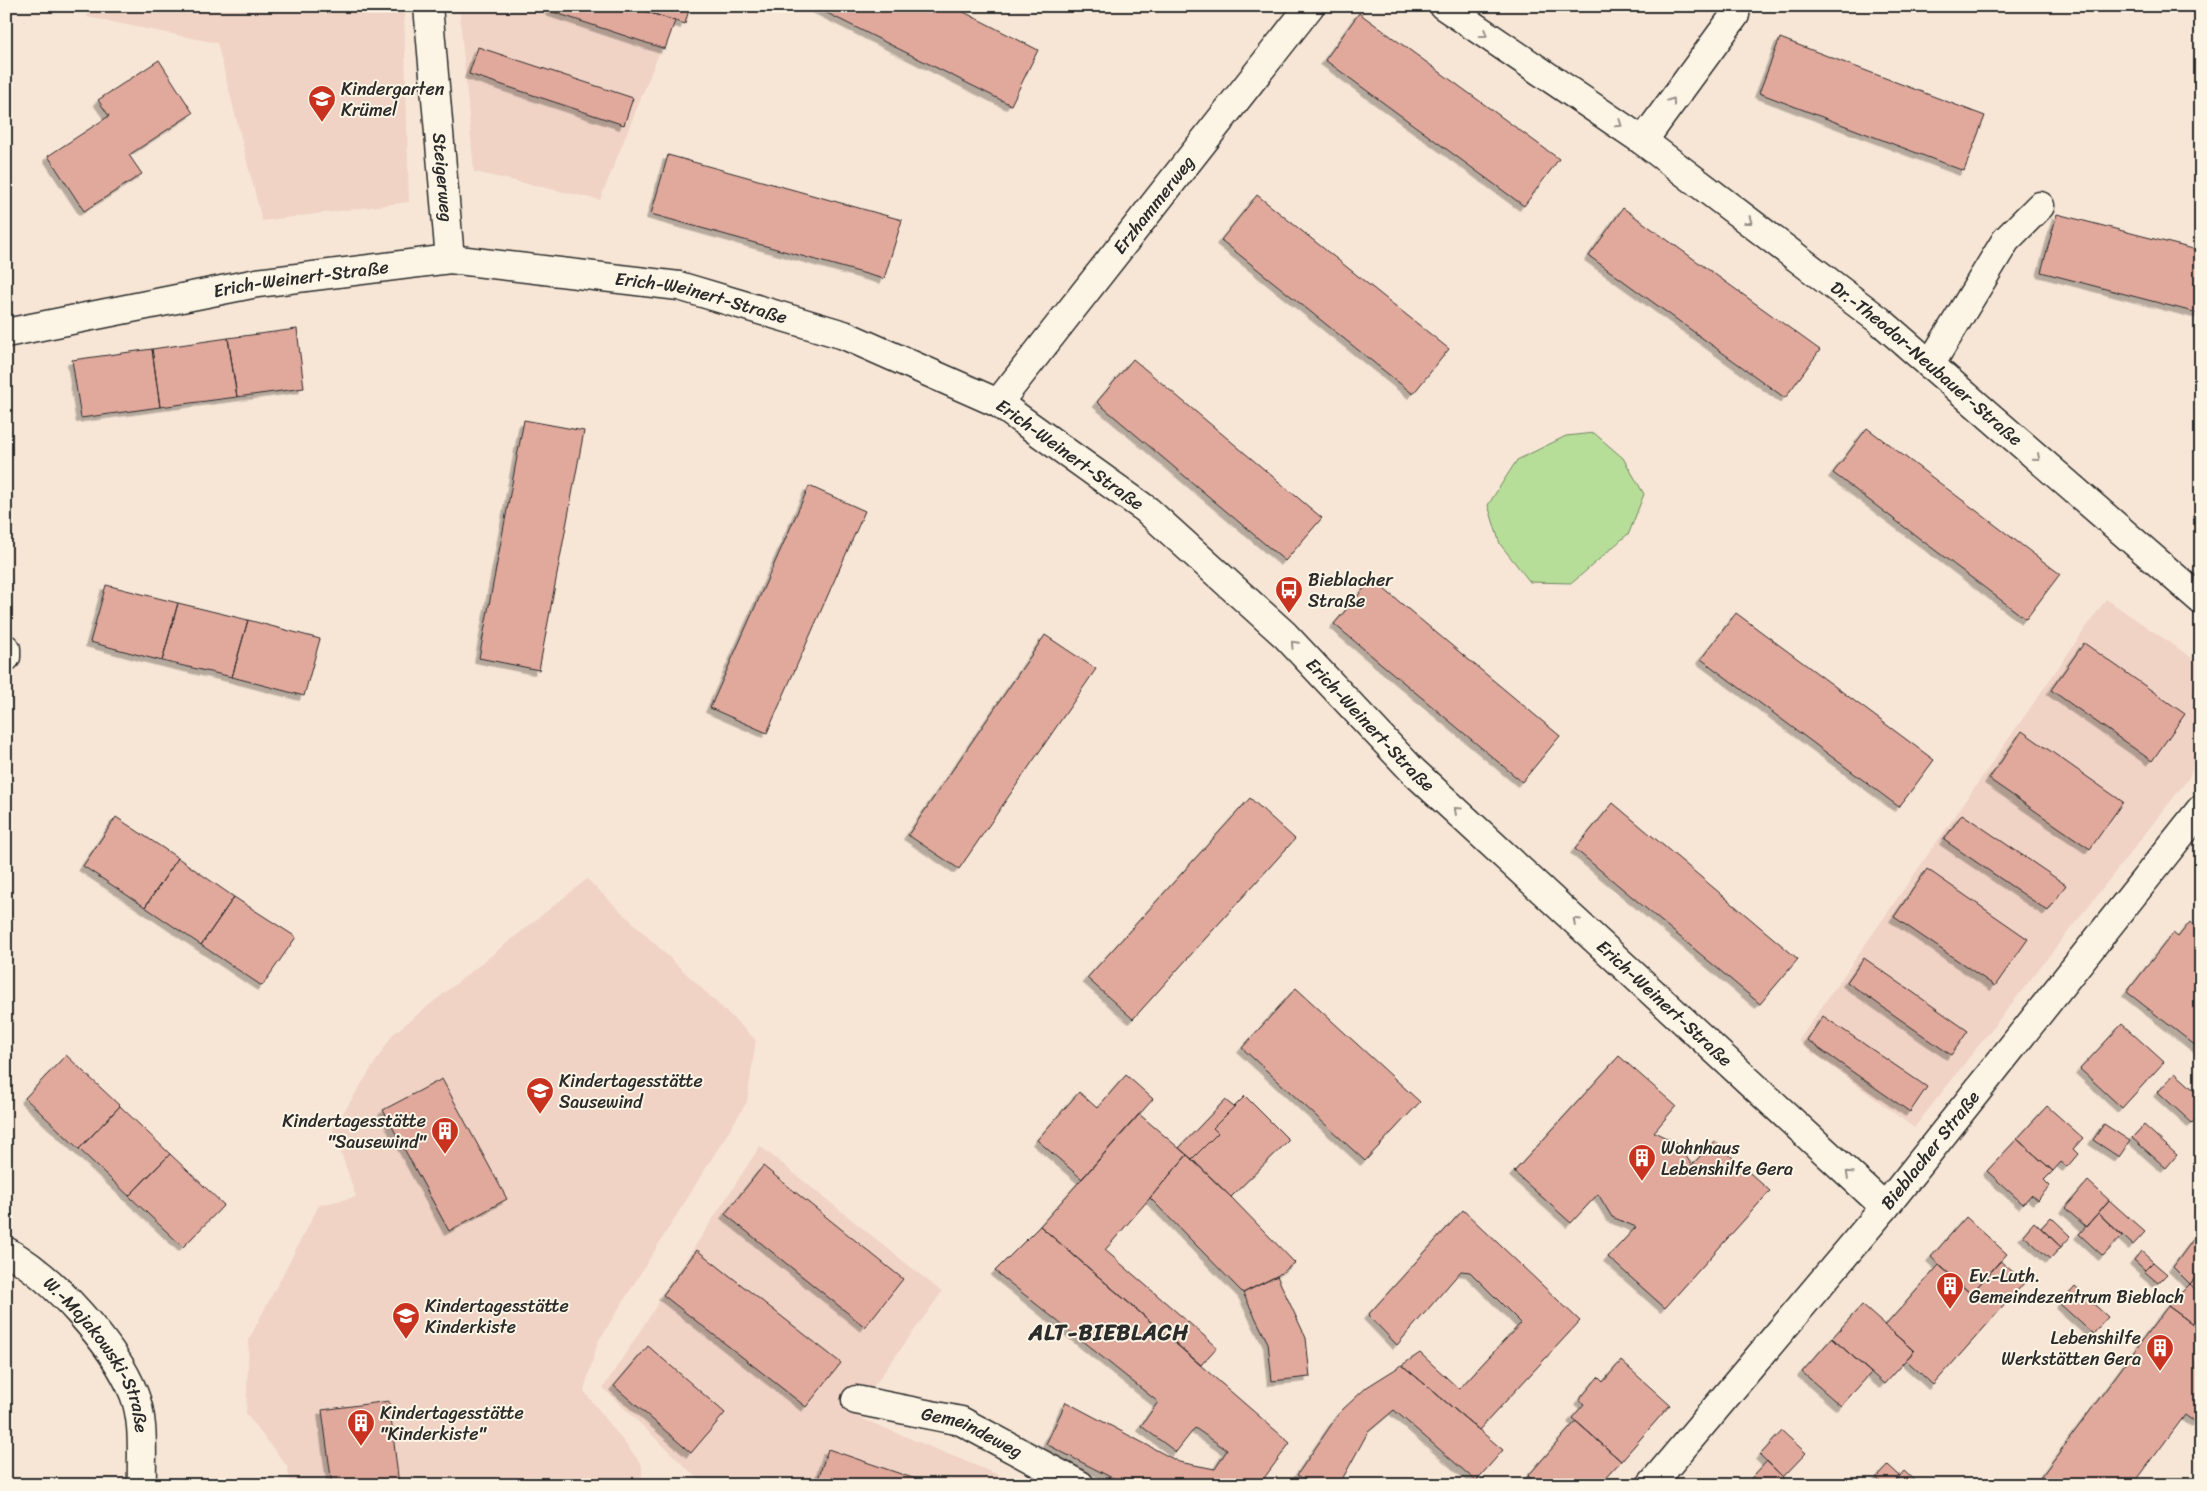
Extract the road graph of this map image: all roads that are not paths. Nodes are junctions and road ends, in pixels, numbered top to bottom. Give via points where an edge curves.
1 (428, 6) edge
2 (1310, 6) edge
3 (1444, 6) edge
4 (1736, 6) edge
5 (1643, 141) junction
6 (2040, 206) dead end
7 (450, 259) junction
8 (6, 334) edge
9 (1930, 365) junction
10 (998, 403) junction
11 (2201, 600) edge
12 (6, 649) edge
13 (6, 657) edge
14 (2201, 809) edge
15 (1885, 1207) junction
16 (6, 1251) edge
17 (856, 1400) dead end
18 (142, 1485) edge
19 (1080, 1485) edge
20 (1651, 1485) edge

1 - 7 street, Steigerweg
2 - 10 street, Erzhammerweg
3 -> 5 street, Dr.-Theodor-Neubauer-Straße
5 -> 4 street via 1735,15
5 -> 9 street, Dr.-Theodor-Neubauer-Straße via 1879,320
6 - 9 street via 2006,240
7 - 8 street, Erich-Weinert-Straße via 257,284
7 - 10 street, Erich-Weinert-Straße via 679,286 844,335
9 -> 11 street, Dr.-Theodor-Neubauer-Straße
15 -> 10 street, Erich-Weinert-Straße via 1414,771 1278,628 1147,510
12 - 13 street
14 - 15 street, Bieblacher Straße
15 - 20 street, Bieblacher Straße
16 - 18 street, W.-Majakowski-Straße via 23,1260 59,1293 96,1333 118,1363 134,1395 141,1421
17 - 19 street, Gemeindeweg via 961,1421

